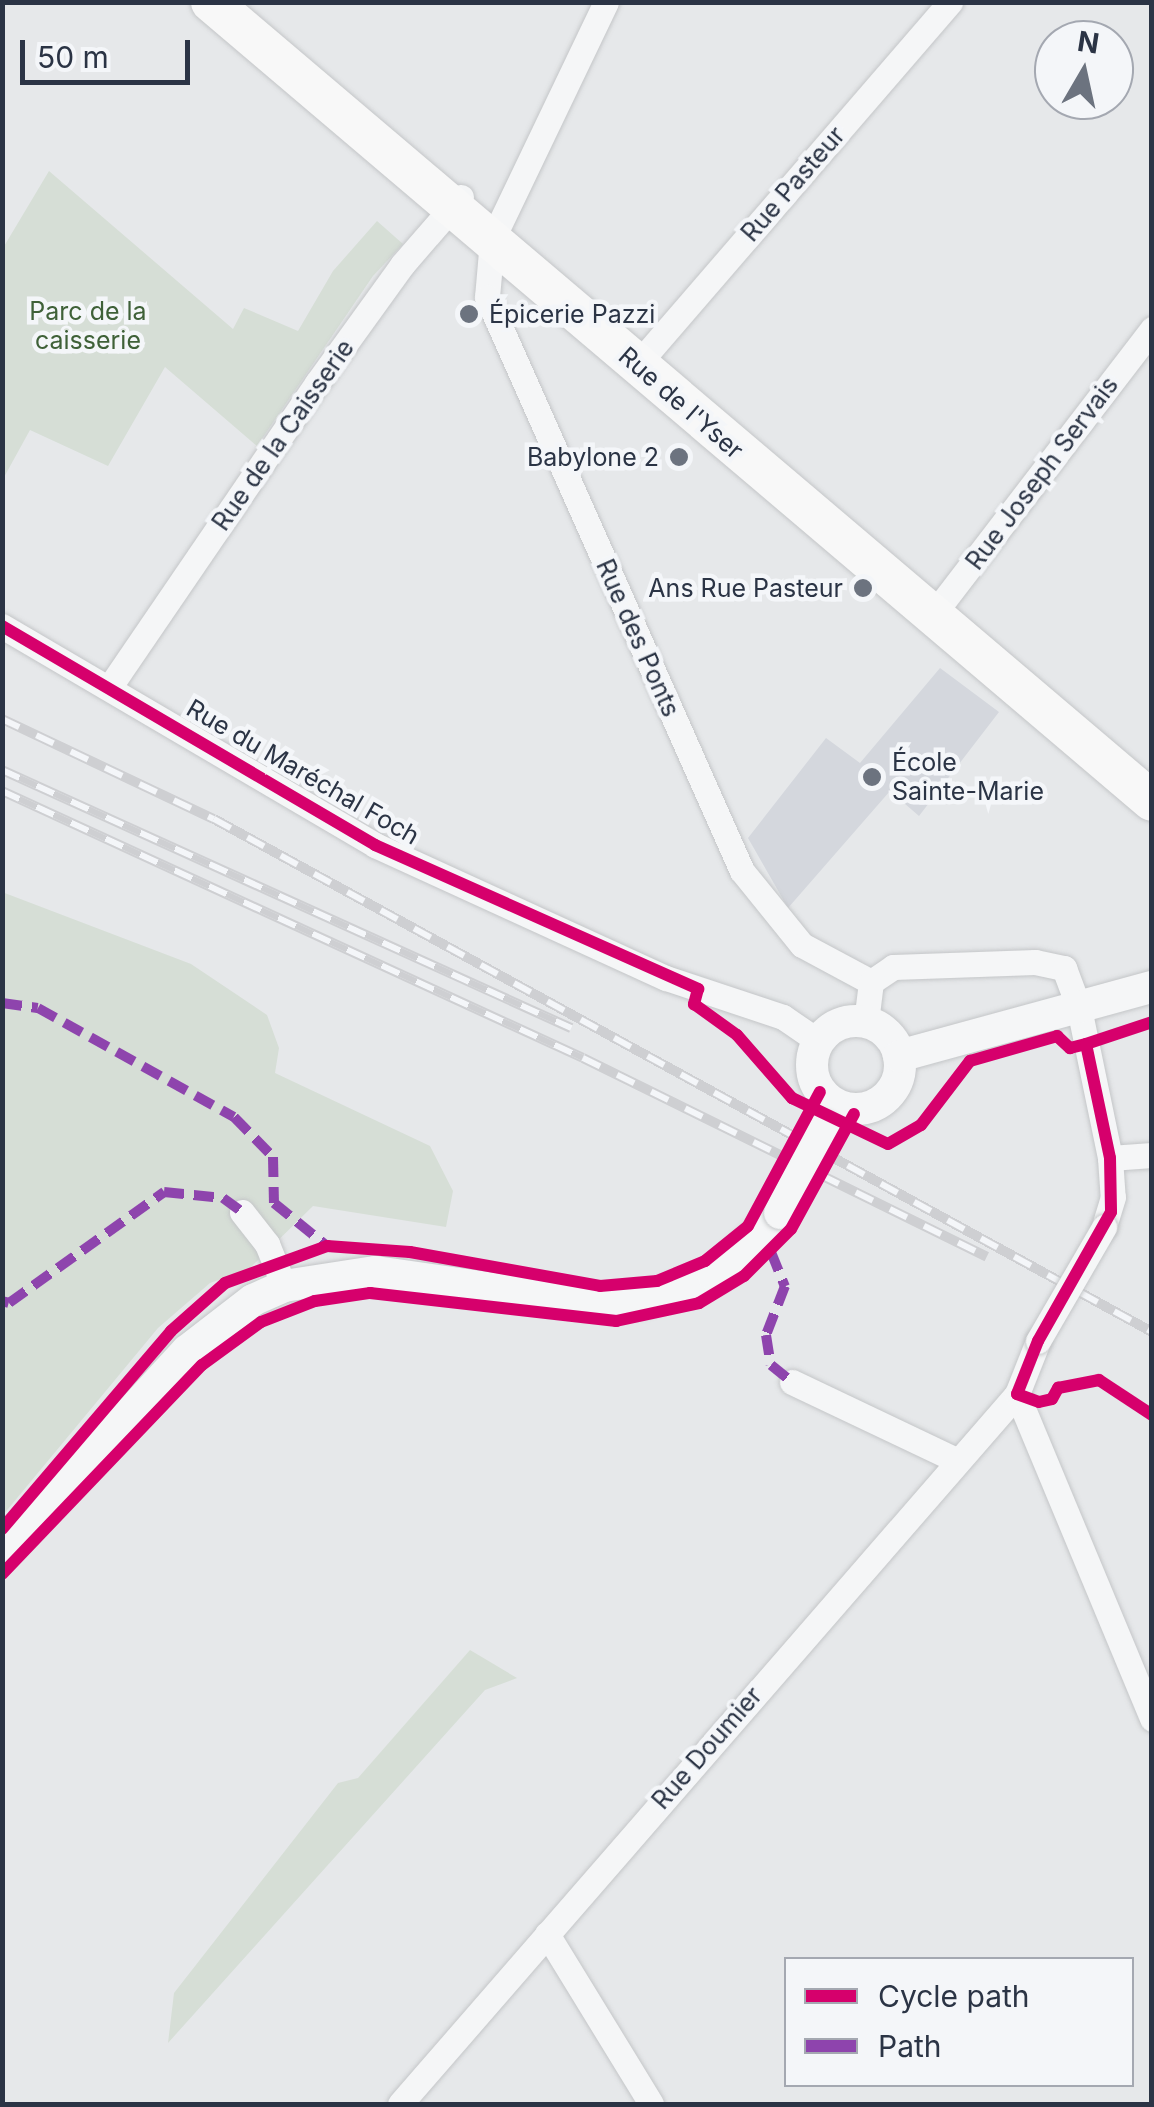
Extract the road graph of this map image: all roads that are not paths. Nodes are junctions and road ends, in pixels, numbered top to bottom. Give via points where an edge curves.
1 (211, 2) edge
2 (241, 2) edge
3 (606, 2) edge
4 (950, 2) edge
5 (459, 200) junction
6 (496, 232) junction
7 (1152, 329) edge
8 (642, 359) junction
9 (938, 608) junction
10 (2, 626) edge
11 (111, 685) junction
12 (1152, 778) edge
13 (1152, 801) edge
14 (872, 982) junction
15 (1152, 986) edge
16 (1079, 1008) junction
17 (866, 1022) junction
18 (818, 1041) junction
19 (899, 1056) junction
20 (830, 1117) junction
21 (1152, 1155) edge
22 (1110, 1158) junction
23 (242, 1212) dead end
24 (284, 1286) junction
25 (792, 1382) dead end
26 (1017, 1394) junction
27 (956, 1460) junction
28 (2, 1552) edge
29 (1152, 1718) edge
30 (547, 1934) junction
31 (400, 2104) edge
32 (651, 2104) edge

1 - 5 main road, Rue de l'Yser
2 - 5 main road, Rue de l'Yser
3 - 6 street
4 - 8 street, Rue Pasteur
5 - 6 main road, Rue de l'Yser
5 - 11 street, Rue de la Caisserie via 317,383
6 - 8 main road, Rue de l'Yser
6 - 14 street, Rue des Ponts via 487,297 742,871 802,945
7 - 9 street, Rue Joseph Servais
8 - 9 main road, Rue de l'Yser
9 - 12 main road, Rue de l'Yser
9 - 13 main road, Rue de l'Yser
10 - 11 street, Rue du Maréchal Foch
11 - 18 street, Rue du Maréchal Foch via 375,845 666,978 783,1016
14 - 16 street via 893,966 1035,962 1064,968
14 - 17 street
15 - 16 street
16 - 19 street
16 - 22 street
17 - 18 street via 843,1023
17 - 19 street via 887,1034
18 - 20 street via 813,1077
19 - 20 street via 898,1081 888,1096
20 - 24 street, bridge via 780,1213 714,1276 644,1301 584,1302 376,1272
21 - 22 street
22 - 26 street, bridge via 1113,1197 1104,1227 1038,1341
23 - 24 street via 267,1244
24 - 28 street via 252,1300 187,1350
25 - 27 street
26 - 27 street, Rue Doumier
26 - 29 street
27 - 30 street, Rue Doumier
30 - 31 street, Rue Doumier
30 - 32 street

